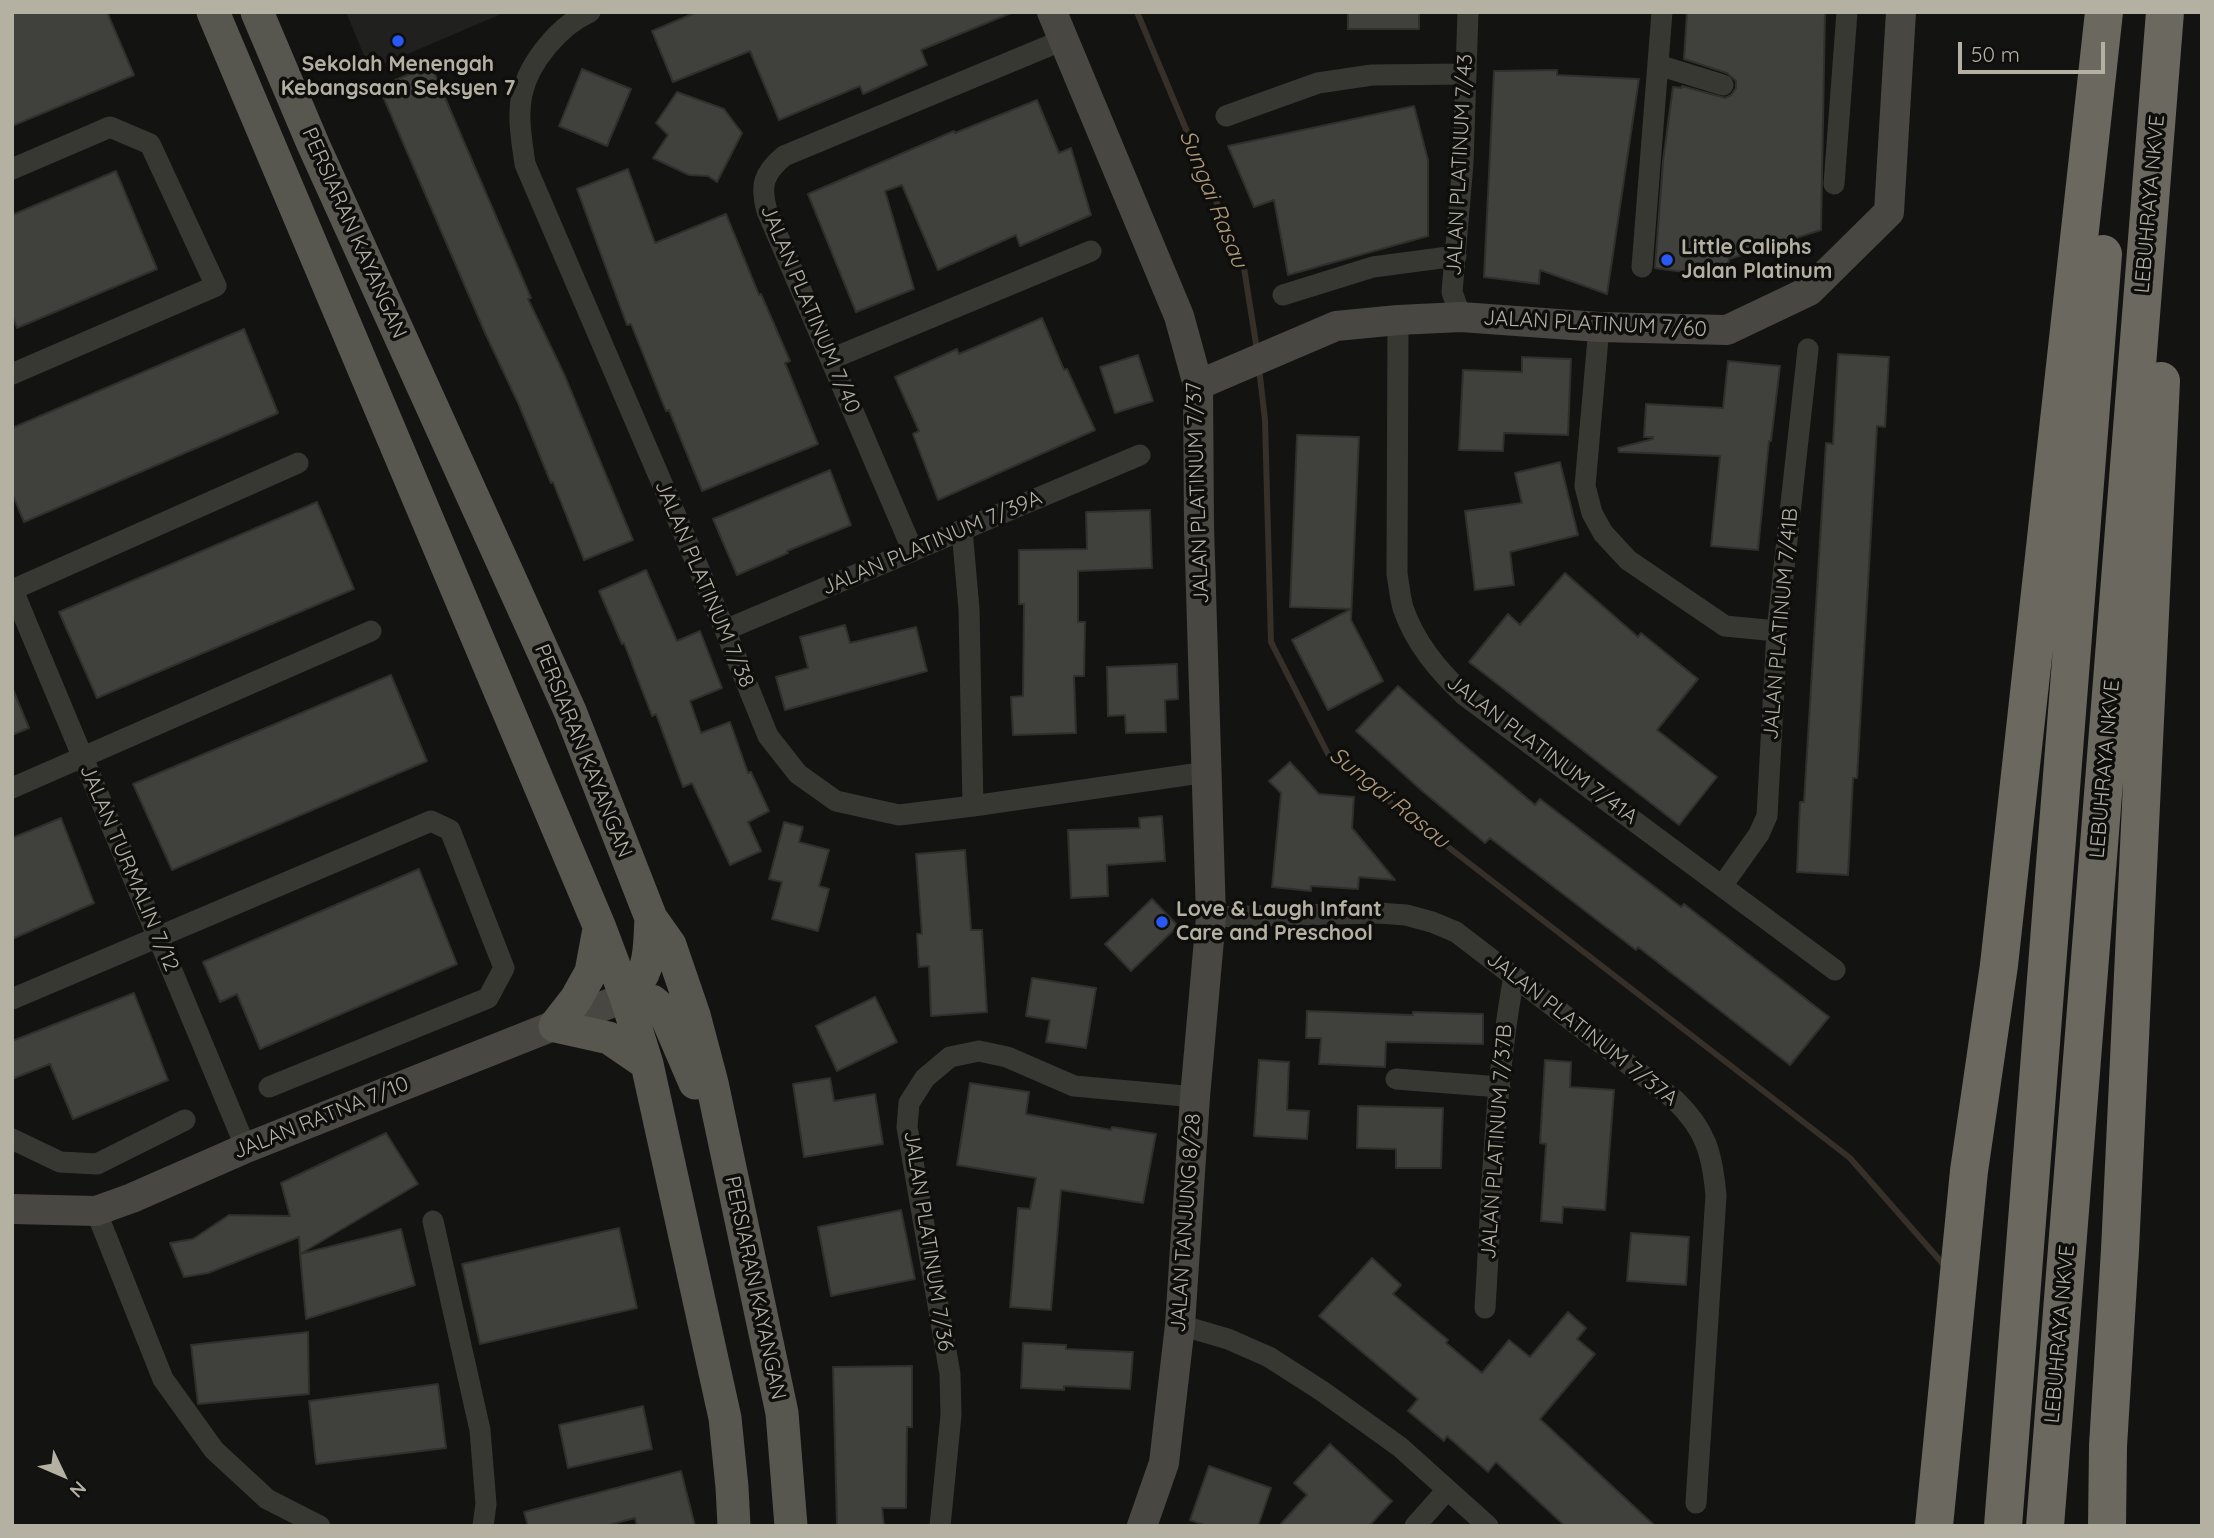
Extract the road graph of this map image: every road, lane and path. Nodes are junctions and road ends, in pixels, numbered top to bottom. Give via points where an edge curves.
1 (213, 12) edge
2 (257, 12) edge
3 (590, 12) edge
4 (1052, 12) edge
5 (1468, 12) edge
6 (1662, 12) edge
7 (1847, 12) edge
8 (1901, 12) edge
9 (2104, 12) edge
10 (2122, 12) edge
11 (2165, 12) edge
12 (2181, 12) edge
13 (1063, 40) junction
14 (1658, 65) junction
15 (1466, 74) junction
16 (1723, 85) dead end
17 (1226, 116) dead end
18 (12, 169) edge
19 (1834, 184) dead end
20 (1091, 251) dead end
21 (1456, 256) junction
22 (1642, 267) dead end
23 (1283, 295) dead end
24 (1461, 317) junction
25 (1398, 320) junction
26 (1599, 327) junction
27 (1808, 349) dead end
28 (831, 359) junction
29 (12, 374) edge
30 (1198, 386) junction
31 (1140, 455) dead end
32 (298, 463) dead end
33 (962, 530) junction
34 (913, 551) junction
35 (13, 589) edge
36 (725, 630) junction
37 (371, 631) dead end
38 (1777, 631) junction
39 (83, 758) junction
40 (1207, 772) junction
41 (12, 788) edge
42 (973, 806) junction
43 (1722, 886) junction
44 (1211, 917) junction
45 (651, 918) junction
46 (600, 928) junction
47 (158, 937) junction
48 (1835, 970) dead end
49 (1514, 976) junction
50 (626, 998) junction
51 (12, 999) edge
52 (555, 1026) junction
53 (648, 1064) junction
54 (1396, 1079) dead end
55 (269, 1087) dead end
56 (1500, 1087) junction
57 (1195, 1097) junction
58 (185, 1120) dead end
59 (12, 1139) edge
60 (246, 1148) junction
61 (727, 1154) junction
62 (12, 1209) edge
63 (96, 1211) junction
64 (433, 1221) dead end
65 (1485, 1308) dead end
66 (1180, 1325) junction
67 (1447, 1490) junction
68 (1696, 1503) dead end
69 (320, 1526) edge
70 (483, 1526) edge
71 (734, 1526) edge
72 (791, 1526) edge
73 (940, 1526) edge
74 (1142, 1526) edge
75 (1415, 1526) edge
76 (1488, 1526) edge
77 (1934, 1526) edge
78 (2003, 1526) edge
79 (2045, 1526) edge
80 (2107, 1526) edge

1 - 46 main road, PERSIARAN KAYANGAN
2 - 45 main road, PERSIARAN KAYANGAN via 570,711
3 - 36 street, JALAN PLATINUM 7/38 via 556,37 532,67 522,94 520,131 525,164
4 - 13 street, JALAN PLATINUM 7/37
5 - 15 street, JALAN PLATINUM 7/43
6 - 14 street
7 - 19 street
8 - 26 street, JALAN PLATINUM 7/60 via 1889,212 1809,291 1727,330
9 - 77 highway via 1999,965 1969,1171
10 - 78 highway, LEBUHRAYA NKVE
11 - 79 highway, LEBUHRAYA NKVE
12 - 80 highway
13 - 28 street, JALAN PLATINUM 7/40 via 784,156 769,168 762,191 768,211
13 - 30 street, JALAN PLATINUM 7/37 via 1179,316
14 - 16 street
14 - 22 street
15 - 17 street via 1372,75 1318,83
15 - 21 street, JALAN PLATINUM 7/43
18 - 29 street via 110,127 150,144 216,286
20 - 28 street
21 - 23 street via 1373,267
21 - 24 street, JALAN PLATINUM 7/43 via 1452,292
24 - 25 street, JALAN PLATINUM 7/60
24 - 26 street, JALAN PLATINUM 7/60
25 - 30 street, JALAN PLATINUM 7/60 via 1336,326
25 - 43 street, JALAN PLATINUM 7/41A via 1397,574 1404,608 1428,656 1464,695
26 - 38 street via 1585,486 1603,533 1628,560 1725,626
27 - 38 street, JALAN PLATINUM 7/41B
28 - 34 street, JALAN PLATINUM 7/40
30 - 40 street, JALAN PLATINUM 7/37
31 - 33 street, JALAN PLATINUM 7/39A
32 - 35 street
33 - 34 street, JALAN PLATINUM 7/39A
33 - 42 street via 969,609
34 - 36 street, JALAN PLATINUM 7/39A
35 - 39 street, JALAN TURMALIN 7/12
36 - 42 street, JALAN PLATINUM 7/38 via 768,736 798,774 836,801 900,815
37 - 39 street
38 - 43 street, JALAN PLATINUM 7/41B via 1767,816
39 - 41 street
39 - 47 street, JALAN TURMALIN 7/12
40 - 42 street, JALAN PLATINUM 7/38
40 - 44 street, JALAN PLATINUM 7/37
43 - 48 street, JALAN PLATINUM 7/41A
44 - 49 street, JALAN PLATINUM 7/37A via 1406,915 1456,932
44 - 57 street, JALAN TANJUNG 8/28
45 - 50 main road via 649,962
45 - 61 main road, PERSIARAN KAYANGAN via 670,945 694,1015
46 - 50 main road, PERSIARAN KAYANGAN
46 - 52 main road via 591,972
47 - 51 street
47 - 55 street via 431,821 450,830 504,968 488,998
47 - 60 street, JALAN TURMALIN 7/12
49 - 56 street, JALAN PLATINUM 7/37B
49 - 68 street, JALAN PLATINUM 7/37A via 1675,1100 1693,1118 1706,1142 1716,1195
50 - 52 street, JALAN RATNA 7/10
50 - 53 main road, PERSIARAN KAYANGAN
50 - 61 main road via 652,1001 664,1011
52 - 53 main road via 609,1038
52 - 60 street, JALAN RATNA 7/10
53 - 71 main road, PERSIARAN KAYANGAN via 724,1418
54 - 56 street
56 - 65 street, JALAN PLATINUM 7/37B
57 - 66 street, JALAN TANJUNG 8/28
57 - 73 street, JALAN PLATINUM 7/36 via 1074,1086 1007,1057 979,1051 950,1057 925,1078 909,1103 907,1127 950,1374 951,1415
58 - 59 street via 97,1164 60,1162
60 - 63 street, JALAN RATNA 7/10
61 - 72 main road, PERSIARAN KAYANGAN via 782,1413
62 - 63 street, JALAN RATNA 7/10
63 - 69 street via 163,1379 214,1450 268,1499
64 - 70 street via 480,1430 486,1504
66 - 67 street via 1269,1357 1400,1447
66 - 74 street, JALAN TANJUNG 8/28 via 1164,1463
67 - 75 street
67 - 76 street

